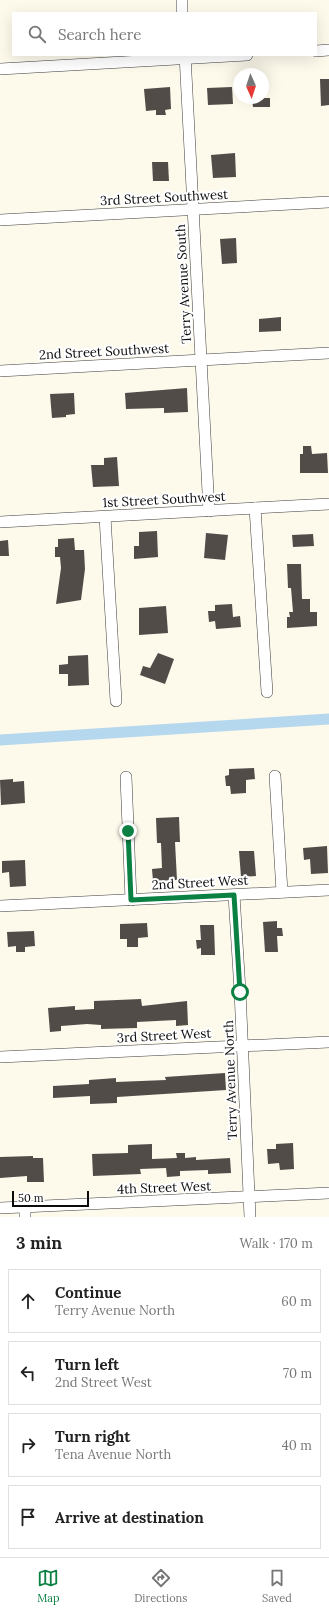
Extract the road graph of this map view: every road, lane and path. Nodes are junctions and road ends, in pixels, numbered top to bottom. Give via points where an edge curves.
1 (182, 0) edge
2 (182, 12) edge
3 (329, 50) edge
4 (317, 51) edge
5 (216, 56) edge
6 (185, 57) edge
7 (0, 69) edge
8 (329, 202) edge
9 (193, 210) junction
10 (0, 220) edge
11 (329, 353) edge
12 (202, 360) junction
13 (0, 371) edge
14 (329, 504) edge
15 (255, 508) junction
16 (209, 511) junction
17 (104, 517) junction
18 (0, 522) edge
19 (267, 692) dead end
20 (116, 701) dead end
21 (275, 776) dead end
22 (126, 777) dead end
23 (329, 890) edge
24 (282, 892) junction
25 (234, 895) junction
26 (131, 900) junction
27 (0, 906) edge
28 (329, 1042) edge
29 (243, 1046) junction
30 (0, 1057) edge
31 (329, 1193) edge
32 (249, 1197) junction
33 (0, 1208) edge
34 (25, 1212) edge
35 (250, 1217) edge

1 - 2 street
3 - 4 street
5 - 6 street
6 - 7 street
6 - 9 street, Terry Avenue South
8 - 9 street, 3rd Street Southwest
9 - 10 street, 3rd Street Southwest
9 - 12 street, Terry Avenue South
11 - 12 street, 2nd Street Southwest
12 - 13 street, 2nd Street Southwest
12 - 16 street, Terry Avenue South
14 - 15 street, 1st Street Southwest
15 - 16 street, 1st Street Southwest
15 - 19 street
16 - 17 street, 1st Street Southwest
17 - 18 street, 1st Street Southwest
17 - 20 street
21 - 24 street
22 - 26 street
23 - 24 street, 2nd Street West
24 - 25 street, 2nd Street West
25 - 26 street, 2nd Street West
25 - 29 street, Terry Avenue North
26 - 27 street, 2nd Street West
28 - 29 street, 3rd Street West
29 - 30 street, 3rd Street West
29 - 32 street, Terry Avenue North
31 - 32 street, 4th Street West
32 - 34 street, 4th Street West
32 - 35 street, Terry Avenue North
33 - 34 street, 4th Street West

